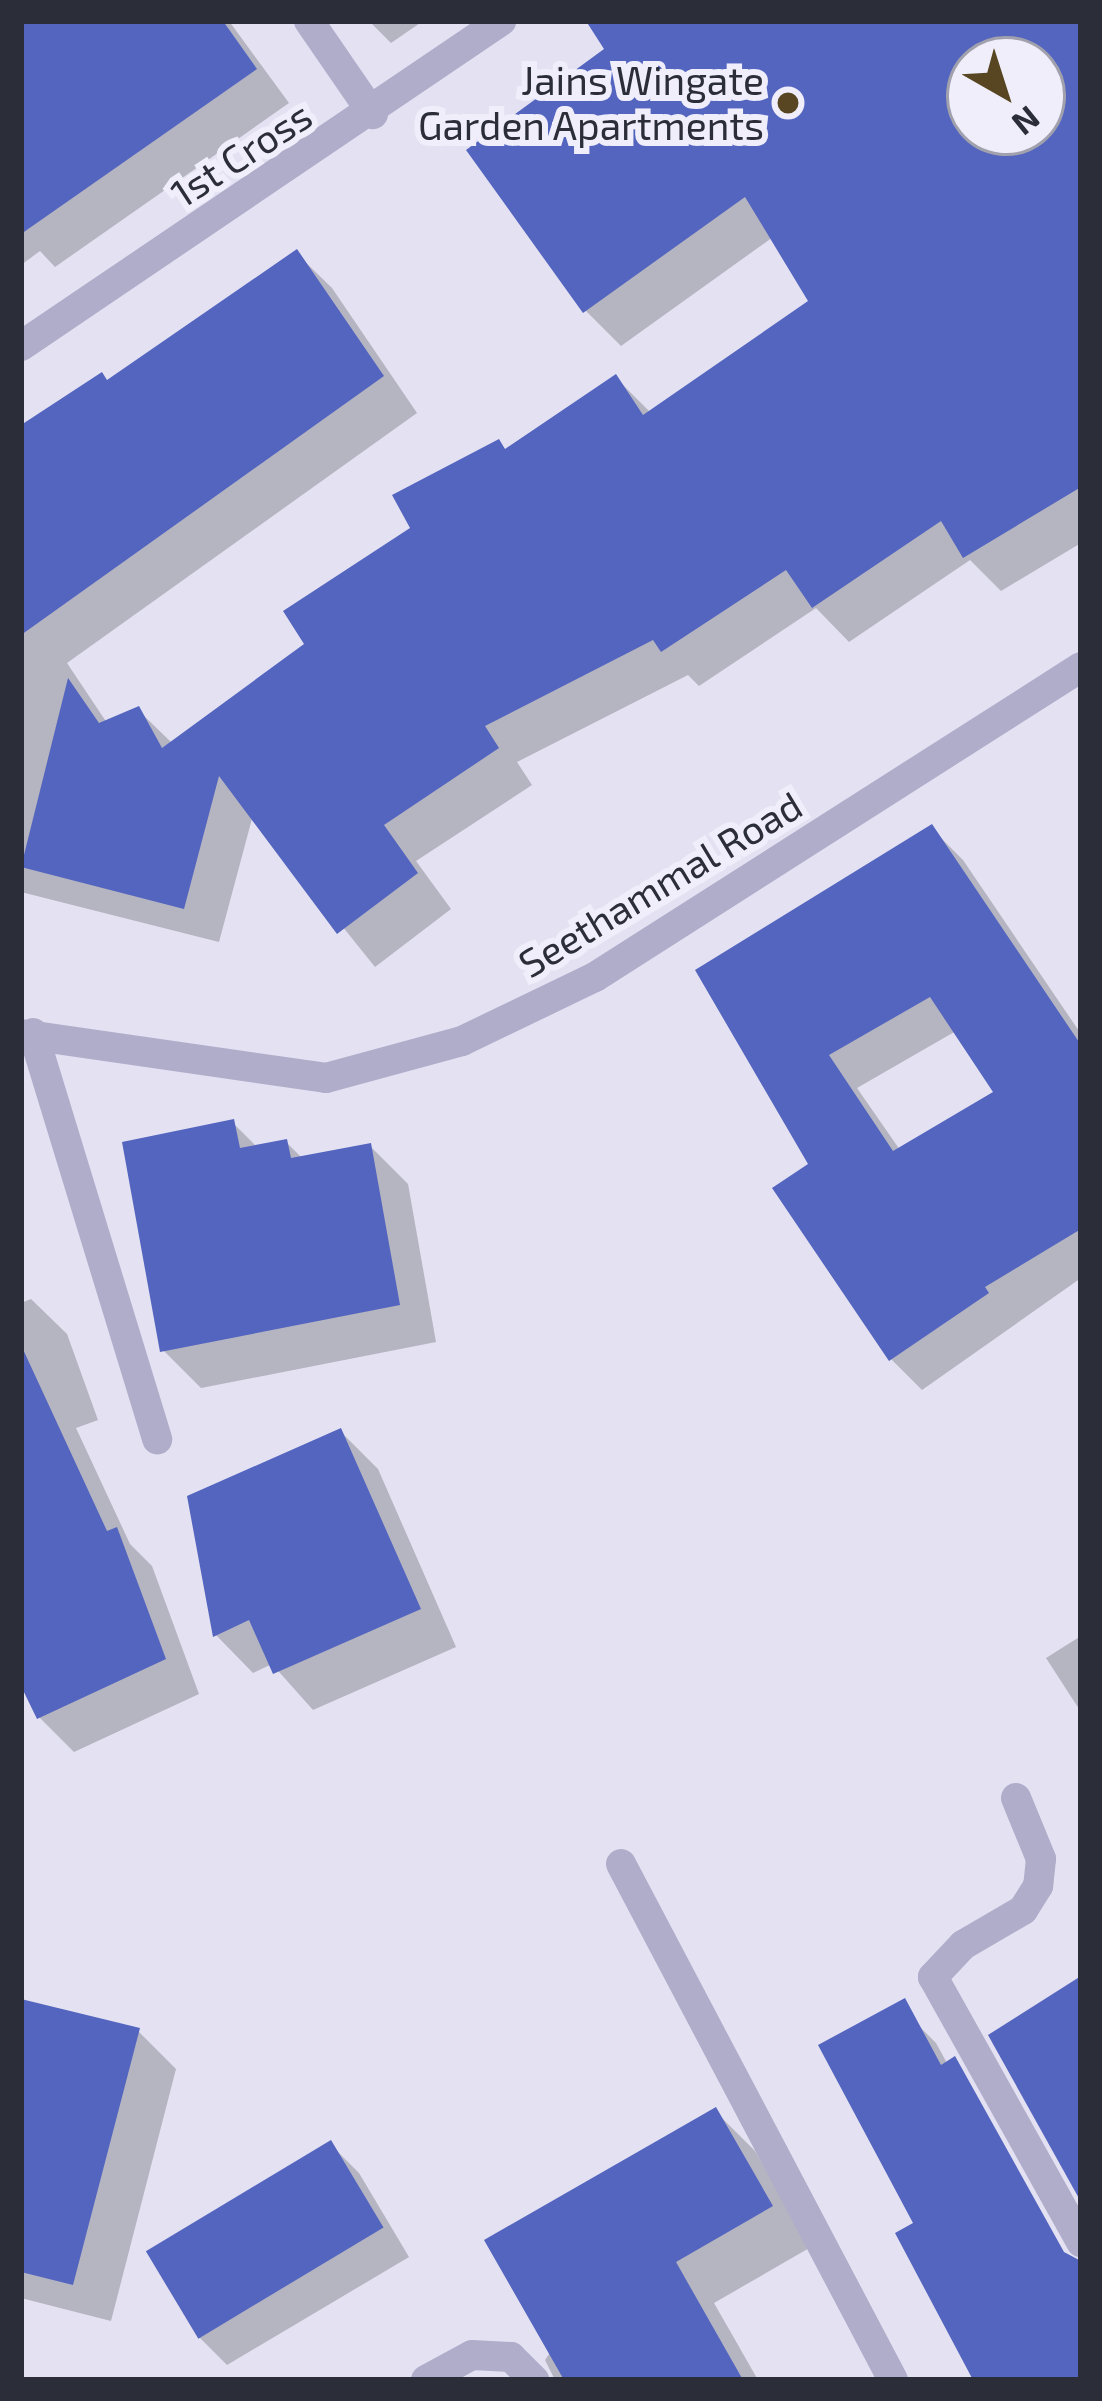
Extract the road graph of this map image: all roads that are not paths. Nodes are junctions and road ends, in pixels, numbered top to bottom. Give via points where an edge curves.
1 (309, 21) edge
2 (501, 21) edge
3 (373, 114) junction
4 (21, 346) edge
5 (1081, 668) edge
6 (27, 1034) edge
7 (158, 1439) dead end
8 (1016, 1798) dead end
9 (621, 1864) dead end
10 (1081, 2242) edge
11 (426, 2380) edge
12 (534, 2380) edge
13 (893, 2380) edge

1 - 3 street
2 - 3 street, 1st Cross
3 - 4 street, 1st Cross
5 - 6 street, Seethammal Road via 595,977 462,1041 326,1078
6 - 7 street, Seethammal Road
8 - 10 street via 1041,1859 1038,1886 1023,1910 963,1945 933,1977
9 - 13 street
11 - 12 street via 472,2355 511,2357

